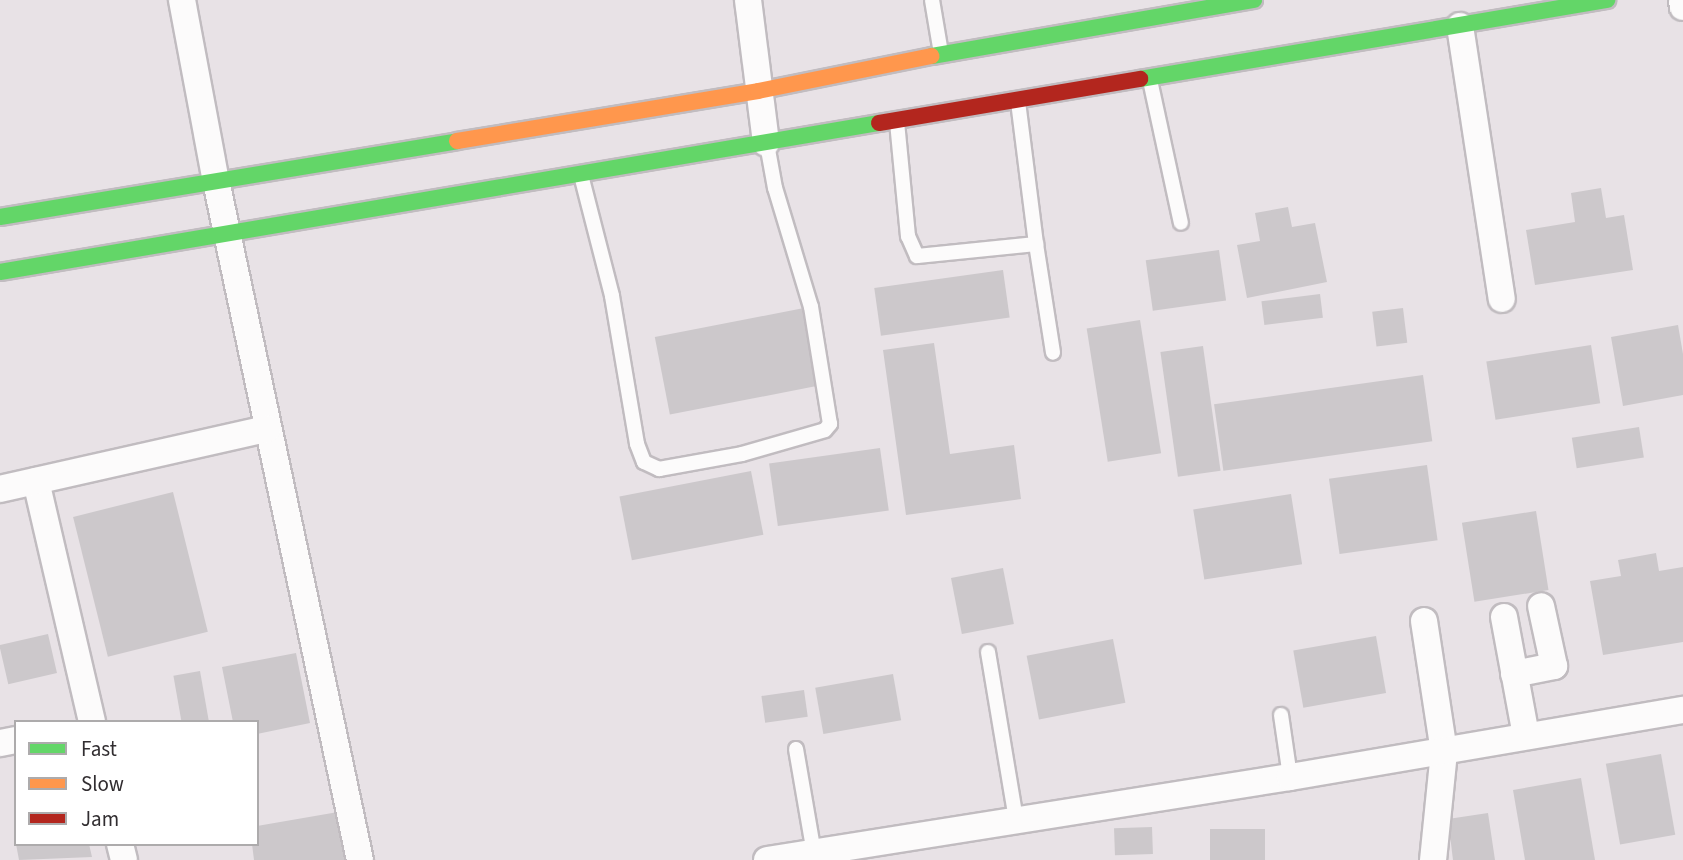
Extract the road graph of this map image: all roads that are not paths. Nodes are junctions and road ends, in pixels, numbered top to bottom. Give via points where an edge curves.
1 (183, 0) edge
2 (748, 0) edge
3 (932, 0) edge
4 (1141, 0) edge
5 (1254, 0) edge
6 (1607, 0) edge
7 (1682, 0) edge
8 (1683, 7) edge
9 (1144, 19) junction
10 (1460, 26) junction
11 (941, 54) junction
12 (1149, 78) junction
13 (758, 91) junction
14 (1018, 101) junction
15 (897, 121) junction
16 (766, 143) junction
17 (580, 174) junction
18 (216, 181) junction
19 (0, 217) edge
20 (1181, 223) dead end
21 (228, 233) junction
22 (1036, 244) junction
23 (0, 272) edge
24 (1502, 299) dead end
25 (1053, 353) dead end
26 (267, 429) junction
27 (36, 481) junction
28 (0, 489) edge
29 (1541, 606) dead end
30 (1503, 617) dead end
31 (1424, 621) dead end
32 (988, 652) dead end
33 (1514, 674) junction
34 (1683, 710) edge
35 (1281, 715) dead end
36 (92, 720) edge
37 (1525, 736) junction
38 (796, 749) dead end
39 (1444, 752) junction
40 (1290, 777) junction
41 (1016, 820) junction
42 (814, 853) junction
43 (360, 860) edge
44 (767, 860) edge
45 (1433, 860) edge

1 - 18 street
2 - 13 street
3 - 11 lane
4 - 9 lane
5 - 9 main road
6 - 10 main road
7 - 8 street
9 - 11 main road
10 - 12 main road
10 - 24 street
11 - 13 main road
12 - 14 main road
12 - 20 lane
13 - 16 street
13 - 18 main road
14 - 15 main road
14 - 22 lane
15 - 16 main road
15 - 22 lane via 908,236 917,256
16 - 17 main road
16 - 17 lane via 811,307 830,424 825,430 742,454 659,469 644,462 637,444 612,296
17 - 21 main road
18 - 19 main road
18 - 21 street
21 - 23 main road
21 - 26 street
22 - 25 lane
26 - 27 street
26 - 43 street
27 - 28 street
27 - 36 street
29 - 33 street via 1554,666
30 - 33 street
31 - 39 street
32 - 41 lane
33 - 37 street
34 - 37 street
35 - 40 lane
37 - 39 street
38 - 42 lane
39 - 40 street
39 - 45 street
40 - 41 street
41 - 42 street
42 - 44 street

